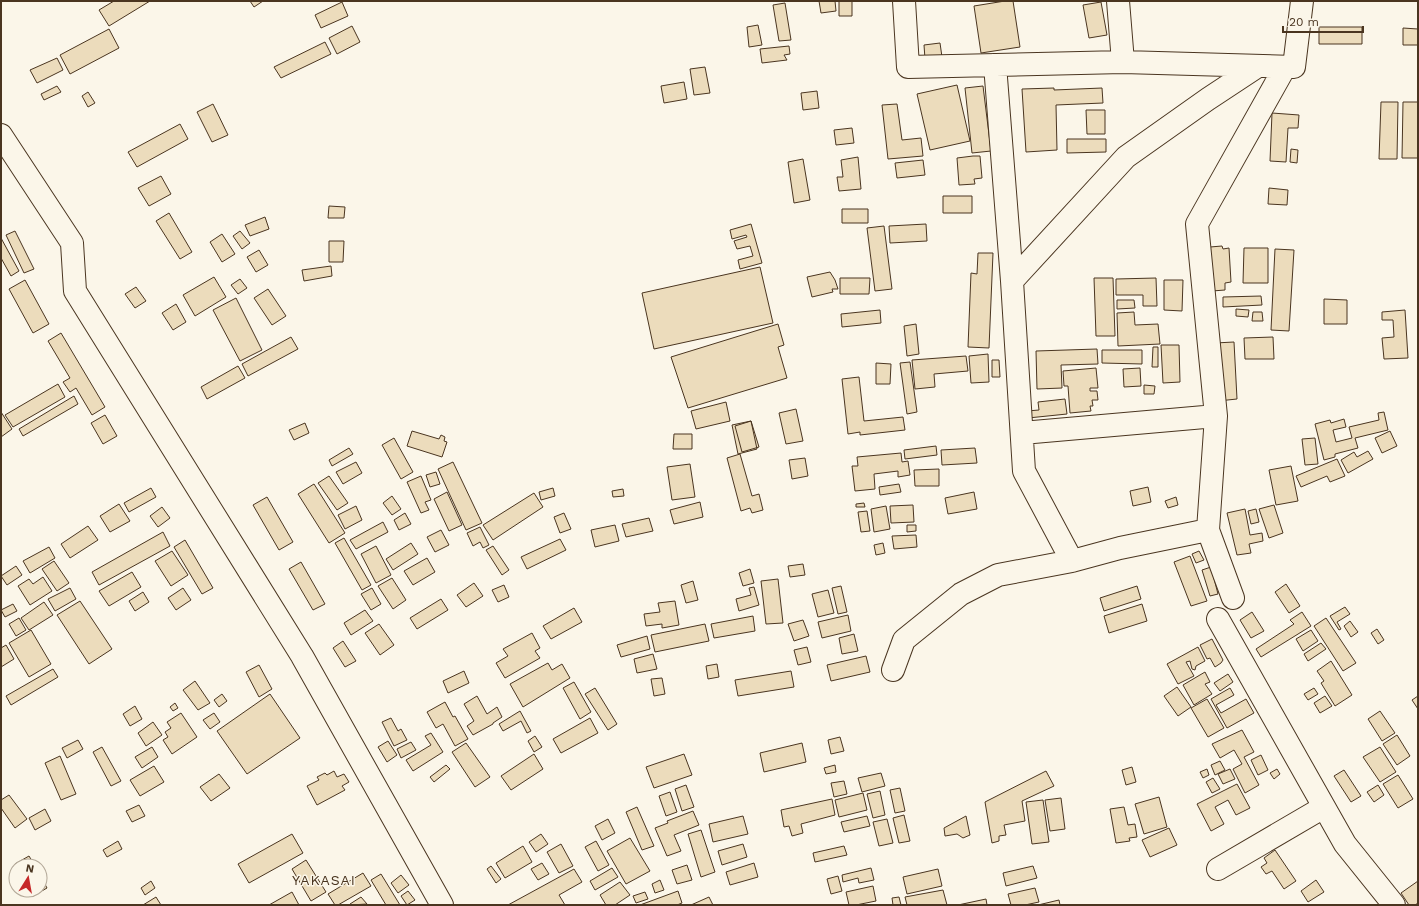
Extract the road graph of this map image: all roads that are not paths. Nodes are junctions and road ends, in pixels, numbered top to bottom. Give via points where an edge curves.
1 (904, 1) edge
2 (1118, 1) edge
3 (1302, 1) edge
4 (1123, 62) junction
5 (996, 65) junction
6 (1258, 66) junction
7 (1286, 67) junction
8 (1, 135) edge
9 (1012, 281) junction
10 (1216, 416) junction
11 (1022, 433) junction
12 (1208, 530) junction
13 (1072, 561) junction
14 (1233, 598) dead end
15 (1218, 619) dead end
16 (893, 670) dead end
17 (1324, 807) junction
18 (1218, 869) dead end
19 (442, 905) edge
20 (1394, 905) edge

1 - 5 street via 908,67
2 - 4 street
3 - 7 street via 1294,67
4 - 5 street
4 - 6 street
5 - 9 street
6 - 7 street
6 - 9 street via 1126,157
7 - 10 street via 1197,224
8 - 19 street via 72,243 75,291 302,656
9 - 11 street
10 - 11 street
10 - 12 street
11 - 13 street via 1024,471
12 - 13 street via 1120,548
12 - 14 street
13 - 16 street via 998,575 961,594 904,640
15 - 17 street
17 - 18 street
17 - 20 street via 1345,844

